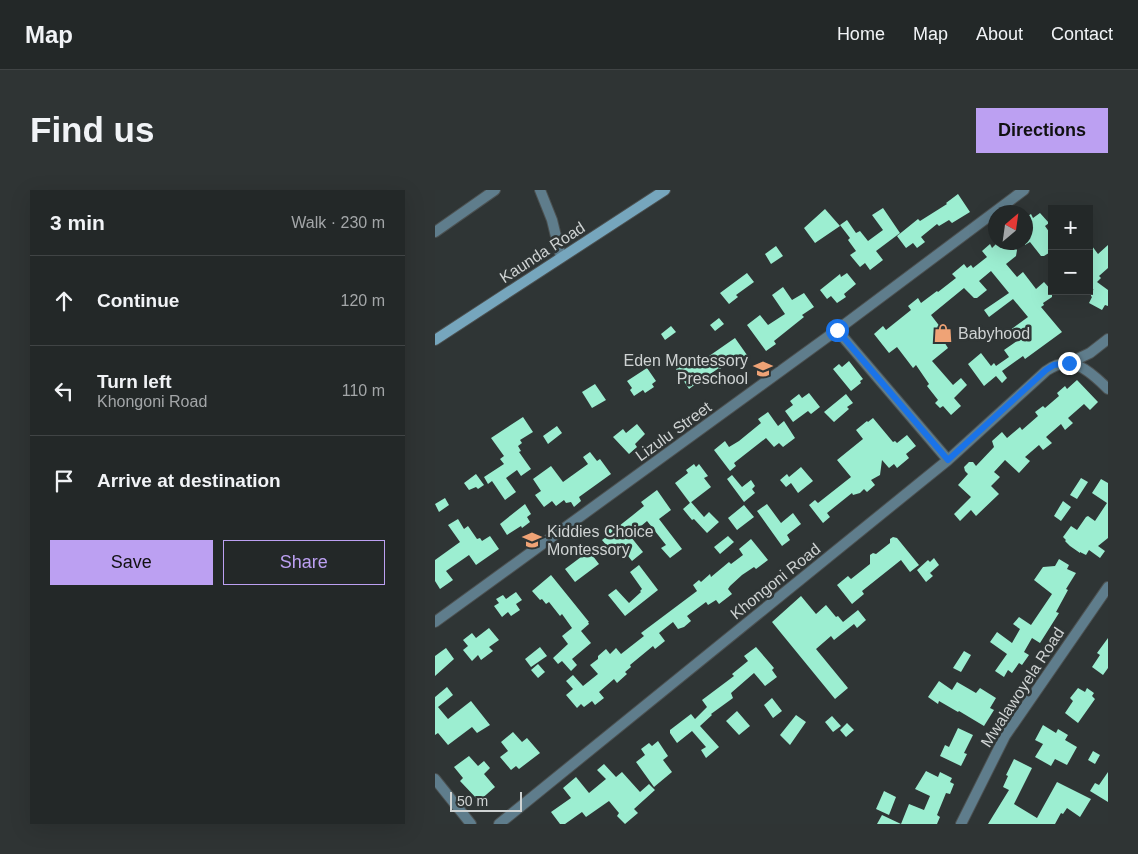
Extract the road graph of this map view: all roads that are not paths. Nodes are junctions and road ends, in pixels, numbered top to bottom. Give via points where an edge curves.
1 (495, 190) edge
2 (540, 190) edge
3 (665, 190) edge
4 (1025, 190) edge
5 (435, 232) edge
6 (561, 257) junction
7 (837, 330) junction
8 (1108, 338) edge
9 (435, 340) edge
10 (1069, 363) junction
11 (1108, 389) edge
12 (948, 460) junction
13 (1108, 587) edge
14 (435, 622) edge
15 (435, 779) edge
16 (471, 824) edge
17 (499, 824) edge
18 (961, 824) edge

1 - 5 street
2 - 6 street
3 - 6 main road, Kaunda Road
4 - 7 street, Lizulu Street
6 - 9 main road, Kaunda Road
7 - 12 street
7 - 14 street, Lizulu Street
8 - 10 street, Khongoni Road via 1090,353
10 - 11 street via 1088,371
10 - 12 street, Khongoni Road via 1046,370
12 - 17 street, Khongoni Road
13 - 18 street, Mwalawoyela Road via 1005,736
15 - 16 street

